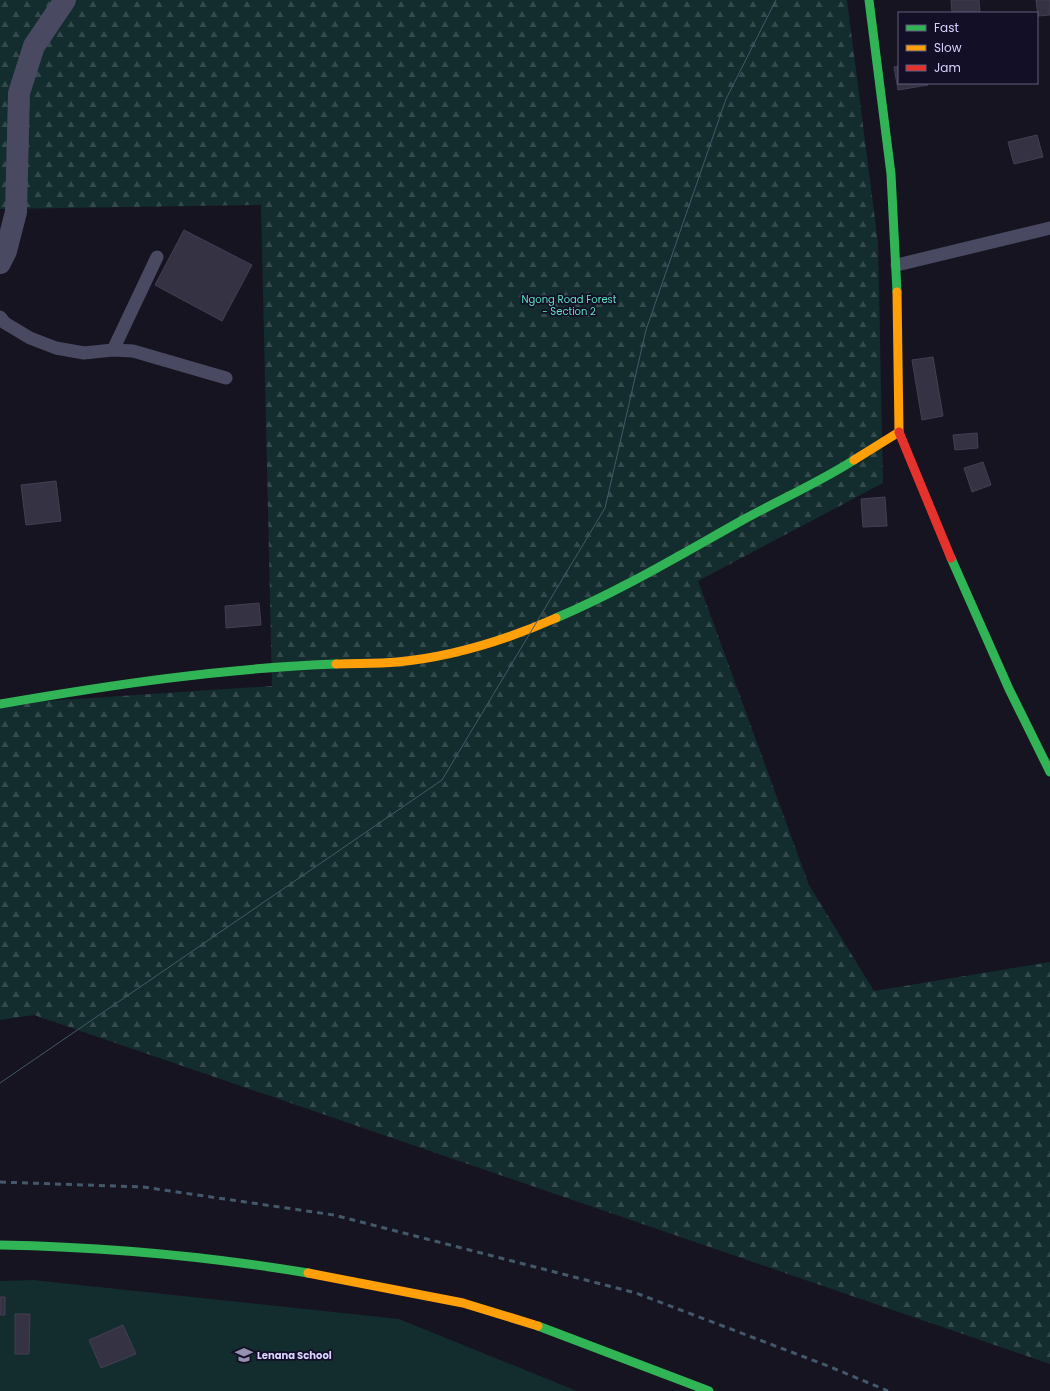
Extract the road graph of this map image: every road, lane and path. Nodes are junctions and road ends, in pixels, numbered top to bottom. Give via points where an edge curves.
1 (65, 0) edge
2 (869, 0) edge
3 (1050, 228) edge
4 (157, 257) dead end
5 (0, 263) edge
6 (897, 265) junction
7 (0, 317) edge
8 (113, 350) junction
9 (226, 378) dead end
10 (899, 432) junction
11 (0, 704) edge
12 (1050, 772) edge
13 (0, 1245) edge
14 (709, 1391) edge

1 - 5 street via 34,46 19,93 16,212 6,251
2 - 6 street via 891,174
3 - 6 lane
4 - 8 lane
6 - 10 street
7 - 8 lane via 5,323 30,338 56,348 84,353
8 - 9 lane via 133,351
10 - 11 street via 829,476 750,516 594,602 488,643 436,656 397,662 304,665 125,683
10 - 12 street via 986,638 1030,736
13 - 14 street via 136,1252 326,1276 400,1291 488,1310 600,1348

